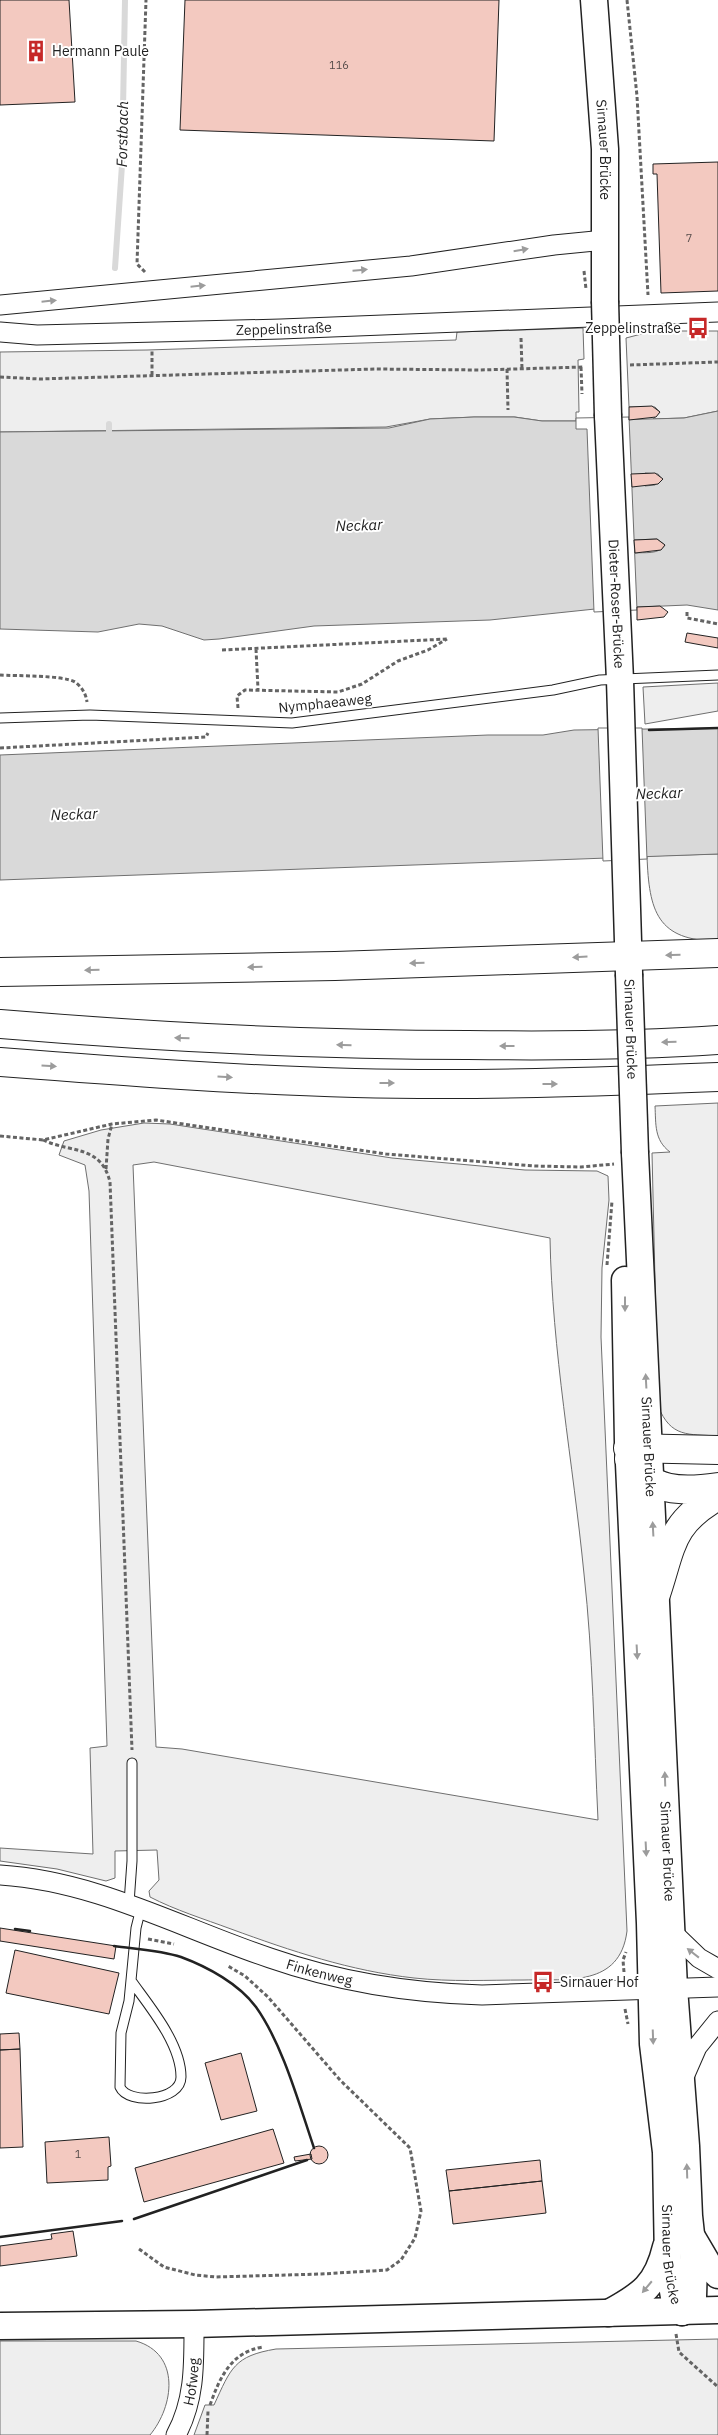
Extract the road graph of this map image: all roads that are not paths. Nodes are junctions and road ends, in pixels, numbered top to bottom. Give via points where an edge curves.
1 (594, 0) edge
2 (605, 240) junction
3 (605, 300) joint
4 (0, 305) edge
5 (718, 312) edge
6 (0, 332) edge
7 (718, 675) edge
8 (630, 679) junction
9 (0, 718) edge
10 (627, 906) joint
11 (718, 953) edge
12 (629, 965) junction
13 (0, 972) edge
14 (0, 1024) edge
15 (718, 1040) edge
16 (0, 1062) edge
17 (718, 1077) edge
18 (718, 1450) edge
19 (636, 1451) junction
20 (651, 1482) junction
21 (718, 1487) edge
22 (718, 1496) edge
23 (656, 1594) junction
24 (132, 1763) road end
25 (0, 1875) edge
26 (135, 1906) junction
27 (672, 1932) junction
28 (718, 1969) edge
29 (132, 1982) junction
30 (718, 1988) edge
31 (663, 1989) junction
32 (718, 2021) edge
33 (681, 2085) junction
34 (691, 2236) junction
35 (666, 2244) junction
36 (718, 2275) edge
37 (718, 2310) edge
38 (606, 2314) junction
39 (194, 2324) junction
40 (679, 2324) junction
41 (0, 2326) edge
42 (176, 2435) edge

1 - 2 main road, Sirnauer Brücke via 605,149
2 - 3 main road, Sirnauer Brücke
4 -> 2 street via 411,266 554,244
3 - 8 main road, Dieter-Roser-Brücke, bridge
5 - 6 street, Zeppelinstraße via 142,333
7 - 8 lane, Nymphaeaweg
8 - 9 lane, Nymphaeaweg via 600,680 553,690 292,723 90,715
8 - 10 main road, Dieter-Roser-Brücke
10 - 12 main road, Sirnauer Brücke
11 -> 12 highway
12 -> 13 highway
12 - 19 main road, Sirnauer Brücke, bridge via 625,1291
15 -> 14 highway via 546,1046 346,1045 158,1037
16 -> 17 highway via 159,1074 355,1083 561,1084
18 - 19 highway
19 - 20 highway via 635,1469
19 -> 31 main road, Sirnauer Brücke
20 - 21 highway via 683,1491
23 -> 20 main road, Sirnauer Brücke
22 - 23 highway via 701,1506 682,1524 670,1544
27 -> 23 main road, Sirnauer Brücke
24 - 26 lane
25 - 26 street, Finkenweg via 60,1883
26 - 29 lane
26 - 31 street, Finkenweg via 269,1958 367,1984 473,1995
28 -> 27 street via 699,1958
27 - 31 main road, Sirnauer Brücke
29 - 29 lane via 121,2033 120,2087 130,2097 173,2093 181,2077 176,2053
30 - 31 street, Finkenweg
31 - 33 main road, Sirnauer Brücke
31 -> 35 main road, Sirnauer Brücke via 653,2044 666,2152
32 - 33 street via 697,2047
34 -> 33 main road, Sirnauer Brücke
34 - 36 main road
34 - 40 main road, Sirnauer Brücke via 693,2297
35 -> 38 main road via 658,2272 646,2290
35 - 40 main road, Sirnauer Brücke
37 - 40 main road
38 - 39 main road
38 - 40 main road
39 - 41 main road
39 - 42 street, Hofweg via 192,2392

